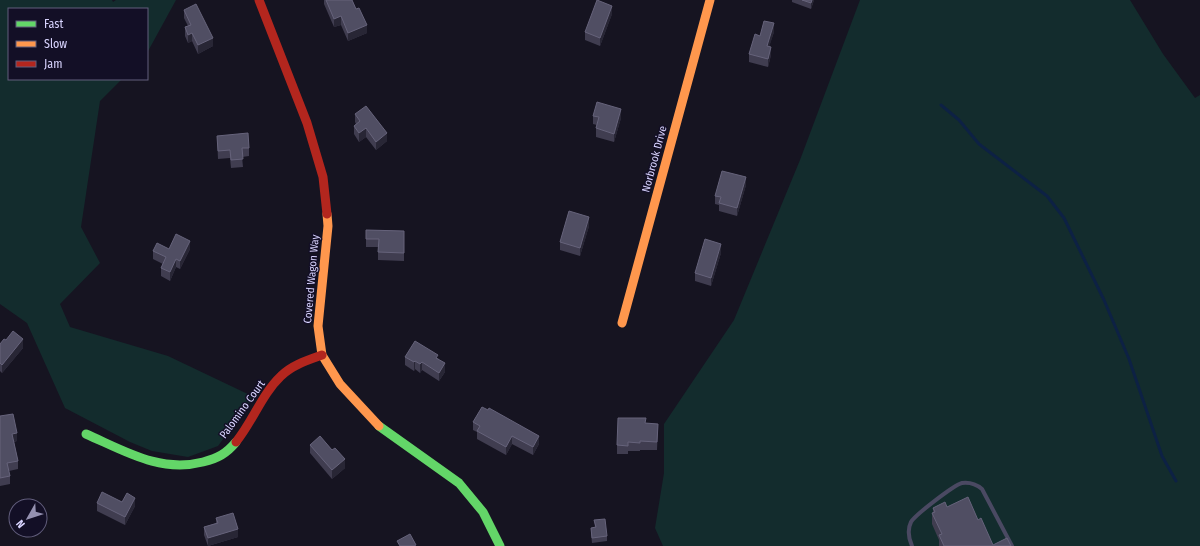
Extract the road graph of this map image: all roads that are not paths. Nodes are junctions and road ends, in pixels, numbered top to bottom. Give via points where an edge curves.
1 (259, 0) edge
2 (710, 0) edge
3 (622, 323) dead end
4 (322, 356) junction
5 (86, 434) dead end
6 (500, 546) edge
7 (912, 546) edge
8 (1012, 546) edge

1 - 4 street, Covered Wagon Way via 307,123 323,177 328,226 318,326
2 - 3 street, Norbrook Drive
4 - 5 street, Palomino Court via 306,361 282,375 267,393 239,438 222,456 198,464 163,465 125,452
4 - 6 street, Covered Wagon Way via 340,384 374,422 458,483 483,512
7 - 8 lane via 909,527 914,518 961,483 972,483 982,489 989,499 1005,539

